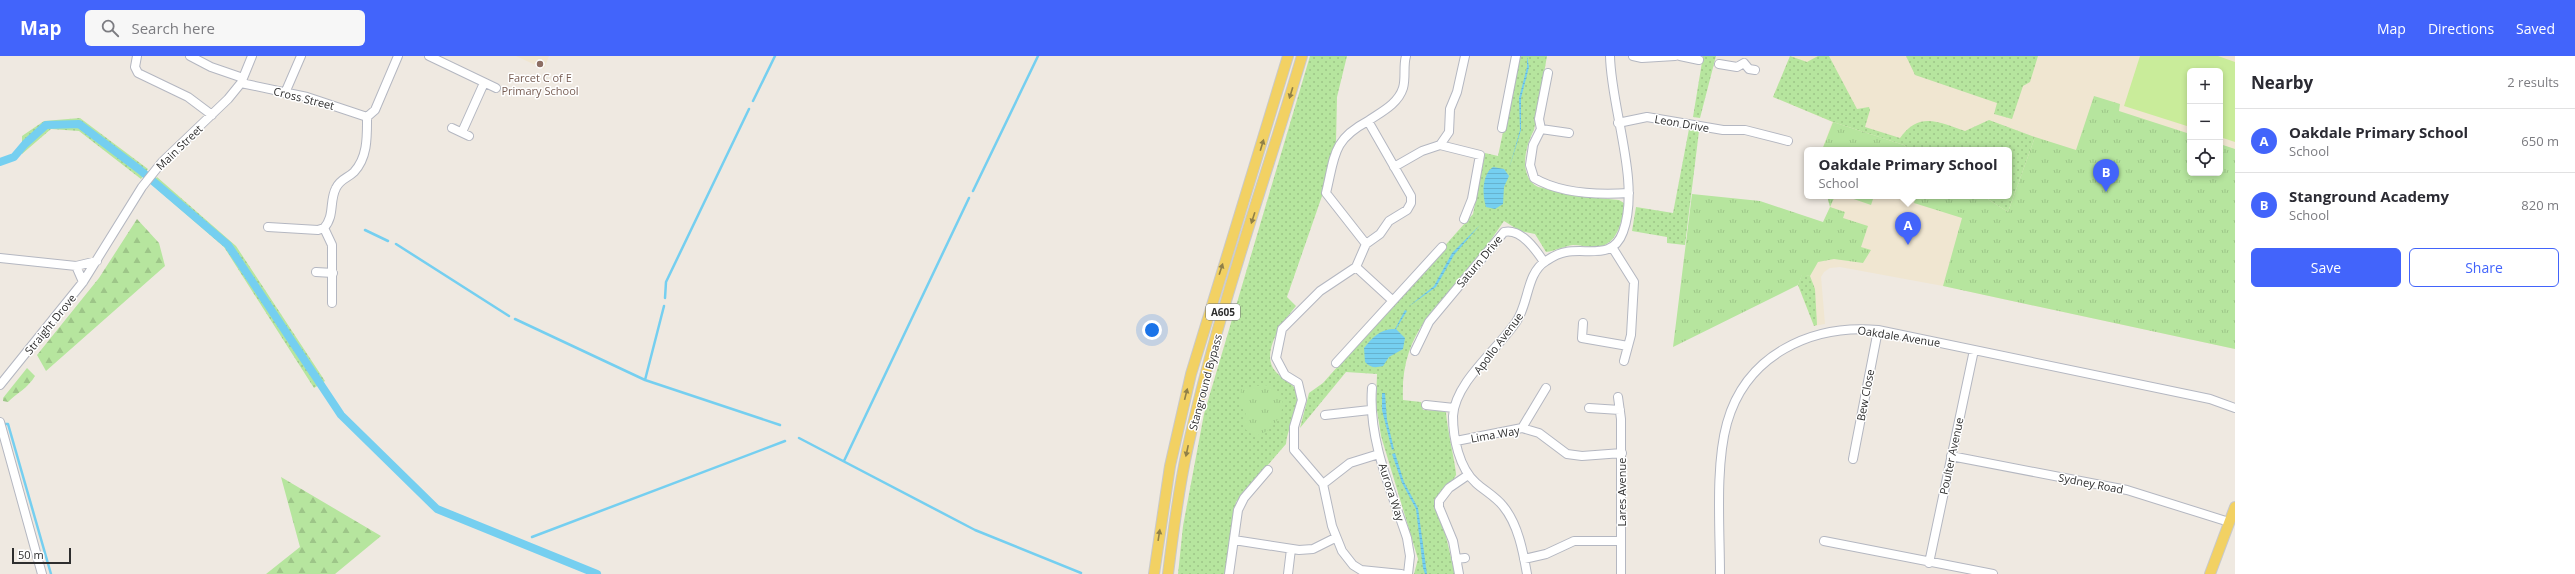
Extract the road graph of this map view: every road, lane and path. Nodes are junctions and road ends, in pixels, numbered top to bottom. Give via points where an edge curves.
1 (137, 56) edge
2 (190, 56) edge
3 (252, 56) edge
4 (301, 56) edge
5 (398, 56) edge
6 (429, 56) edge
7 (1288, 56) edge
8 (1302, 56) edge
9 (1406, 56) edge
10 (1464, 56) edge
11 (1516, 56) edge
12 (1610, 56) edge
13 (1632, 56) edge
14 (1674, 56) edge
15 (1680, 56) edge
16 (1745, 59) edge
17 (1699, 60) dead end
18 (1719, 64) dead end
19 (1755, 70) dead end
20 (1548, 73) dead end
21 (242, 80) junction
22 (484, 83) junction
23 (496, 88) dead end
24 (285, 93) junction
25 (212, 115) junction
26 (367, 117) junction
27 (1368, 121) junction
28 (1618, 123) junction
29 (452, 128) dead end
30 (1502, 128) dead end
31 (1541, 129) junction
32 (1569, 133) dead end
33 (1788, 141) dead end
34 (1440, 146) junction
35 (1394, 167) junction
36 (1629, 193) junction
37 (1464, 219) dead end
38 (268, 228) dead end
39 (324, 228) junction
40 (1366, 244) junction
41 (1442, 247) dead end
42 (1612, 247) junction
43 (0, 258) edge
44 (97, 262) junction
45 (1544, 262) junction
46 (76, 266) junction
47 (1356, 266) junction
48 (316, 272) dead end
49 (334, 273) junction
50 (83, 282) junction
51 (1392, 300) junction
52 (332, 303) dead end
53 (1583, 323) dead end
54 (1878, 330) junction
55 (1628, 346) junction
56 (1974, 350) junction
57 (1415, 351) dead end
58 (1624, 361) dead end
59 (1336, 363) dead end
60 (0, 385) edge
61 (1372, 388) dead end
62 (1546, 388) dead end
63 (1618, 397) dead end
64 (1426, 405) dead end
65 (1454, 408) junction
66 (1589, 408) dead end
67 (2235, 408) edge
68 (1370, 410) junction
69 (1620, 410) junction
70 (1325, 415) dead end
71 (0, 422) edge
72 (1522, 428) junction
73 (1456, 441) junction
74 (1622, 453) junction
75 (1379, 454) junction
76 (1950, 456) junction
77 (1853, 459) dead end
78 (1268, 470) dead end
79 (1468, 475) junction
80 (1323, 484) junction
81 (2235, 507) edge
82 (2229, 522) junction
83 (1335, 538) junction
84 (1234, 540) junction
85 (1621, 541) junction
86 (1824, 541) dead end
87 (1292, 549) junction
88 (1465, 558) dead end
89 (1456, 559) junction
90 (1524, 559) junction
91 (1929, 563) junction
92 (1360, 572) edge
93 (42, 574) edge
94 (1154, 574) edge
95 (1168, 574) edge
96 (1229, 574) edge
97 (1288, 574) edge
98 (1401, 574) edge
99 (1408, 574) edge
100 (1458, 574) edge
101 (1526, 574) edge
102 (1621, 574) edge
103 (1720, 574) edge
104 (1990, 574) edge
105 (2210, 574) edge

1 - 25 street via 135,67 138,73 172,84
2 - 21 street, Cross Street
3 - 21 street, Main Street
4 - 24 street
5 - 26 street via 375,110
6 - 22 street
94 -> 7 main road, Stanground Bypass / A605 via 1170,466 1191,374
8 -> 95 main road, Stanground Bypass / A605 via 1230,287 1207,372 1187,451
9 - 27 street via 1403,88 1399,95 1392,105
10 - 34 street via 1457,92 1450,109 1449,132
11 - 30 street
12 - 28 street
13 - 14 street
15 - 17 street
16 - 18 street via 1737,67
16 - 19 street via 1749,69
20 - 31 street via 1539,119
21 - 24 street, Cross Street
21 - 25 street, Main Street
22 - 23 street
22 - 29 street via 465,134
24 - 26 street, Cross Street via 325,102
25 - 44 street, Main Street via 162,162 142,187
26 - 39 street via 366,149 361,164 353,173 340,180 335,189 332,213
27 - 35 street
27 - 40 street via 1350,130 1340,141 1326,193
28 - 33 street, Leon Drive via 1647,117 1723,130 1745,130
28 - 36 street
31 - 32 street
31 - 36 street via 1533,145 1530,166 1534,178 1543,184 1599,195
34 - 35 street via 1422,150
34 - 37 street via 1480,155 1472,199
35 - 40 street via 1411,196 1411,203 1407,210 1389,220 1380,234
36 - 42 street via 1623,232
38 - 39 street
39 - 49 street via 332,245
40 - 47 street
41 - 51 street
42 - 45 street, Apollo Avenue via 1594,253 1564,252
42 - 55 street via 1634,282 1631,336
43 - 46 street
44 - 46 street
44 - 50 street, Straight Drove
45 - 57 street, Saturn Drive via 1530,242 1504,232 1439,308 1427,335
45 - 65 street, Apollo Avenue via 1534,274 1524,308 1516,323 1462,391
46 - 50 street
47 - 51 street
47 - 80 street via 1320,291 1282,329 1276,358 1285,375 1298,383 1302,400 1294,427 1294,450
48 - 49 street
49 - 52 street
50 - 60 street, Straight Drove
51 - 59 street
53 - 55 street via 1582,338
54 - 56 street, Oakdale Avenue
54 - 77 street, Bew Close
54 - 103 street, Oakdale Avenue via 1836,329 1796,342 1770,358 1752,377 1736,400 1722,445
55 - 58 street
56 - 67 street, Oakdale Avenue via 2210,399
56 - 76 street, Poulter Avenue
61 - 68 street, Aurora Way
62 - 72 street
63 - 69 street, Lares Avenue
64 - 65 street
65 - 73 street, Apollo Avenue
66 - 69 street
68 - 70 street
68 - 75 street, Aurora Way via 1372,432
69 - 74 street, Lares Avenue
71 - 93 street
72 - 73 street, Lima Way
72 - 74 street, Lima Way via 1539,433 1567,454 1582,456
73 - 79 street, Apollo Avenue
74 - 85 street, Lares Avenue
75 - 80 street via 1350,463
75 - 99 street, Aurora Way via 1407,538 1410,556
76 - 82 street, Sydney Road via 2127,490
76 - 91 street, Poulter Avenue
78 - 84 street via 1244,498 1238,510
79 - 89 street via 1449,488 1439,507 1453,541
79 - 90 street, Apollo Avenue via 1510,515
80 - 83 street
81 - 82 main road
82 - 105 main road
83 - 87 street via 1313,549
83 - 92 street via 1348,560
84 - 87 street
84 - 96 street
85 - 90 street via 1574,541 1546,554
85 - 102 street, Lares Avenue
86 - 91 street
87 - 97 street
88 - 89 street
89 - 100 street
90 - 101 street, Apollo Avenue
91 - 104 street
92 - 98 street

